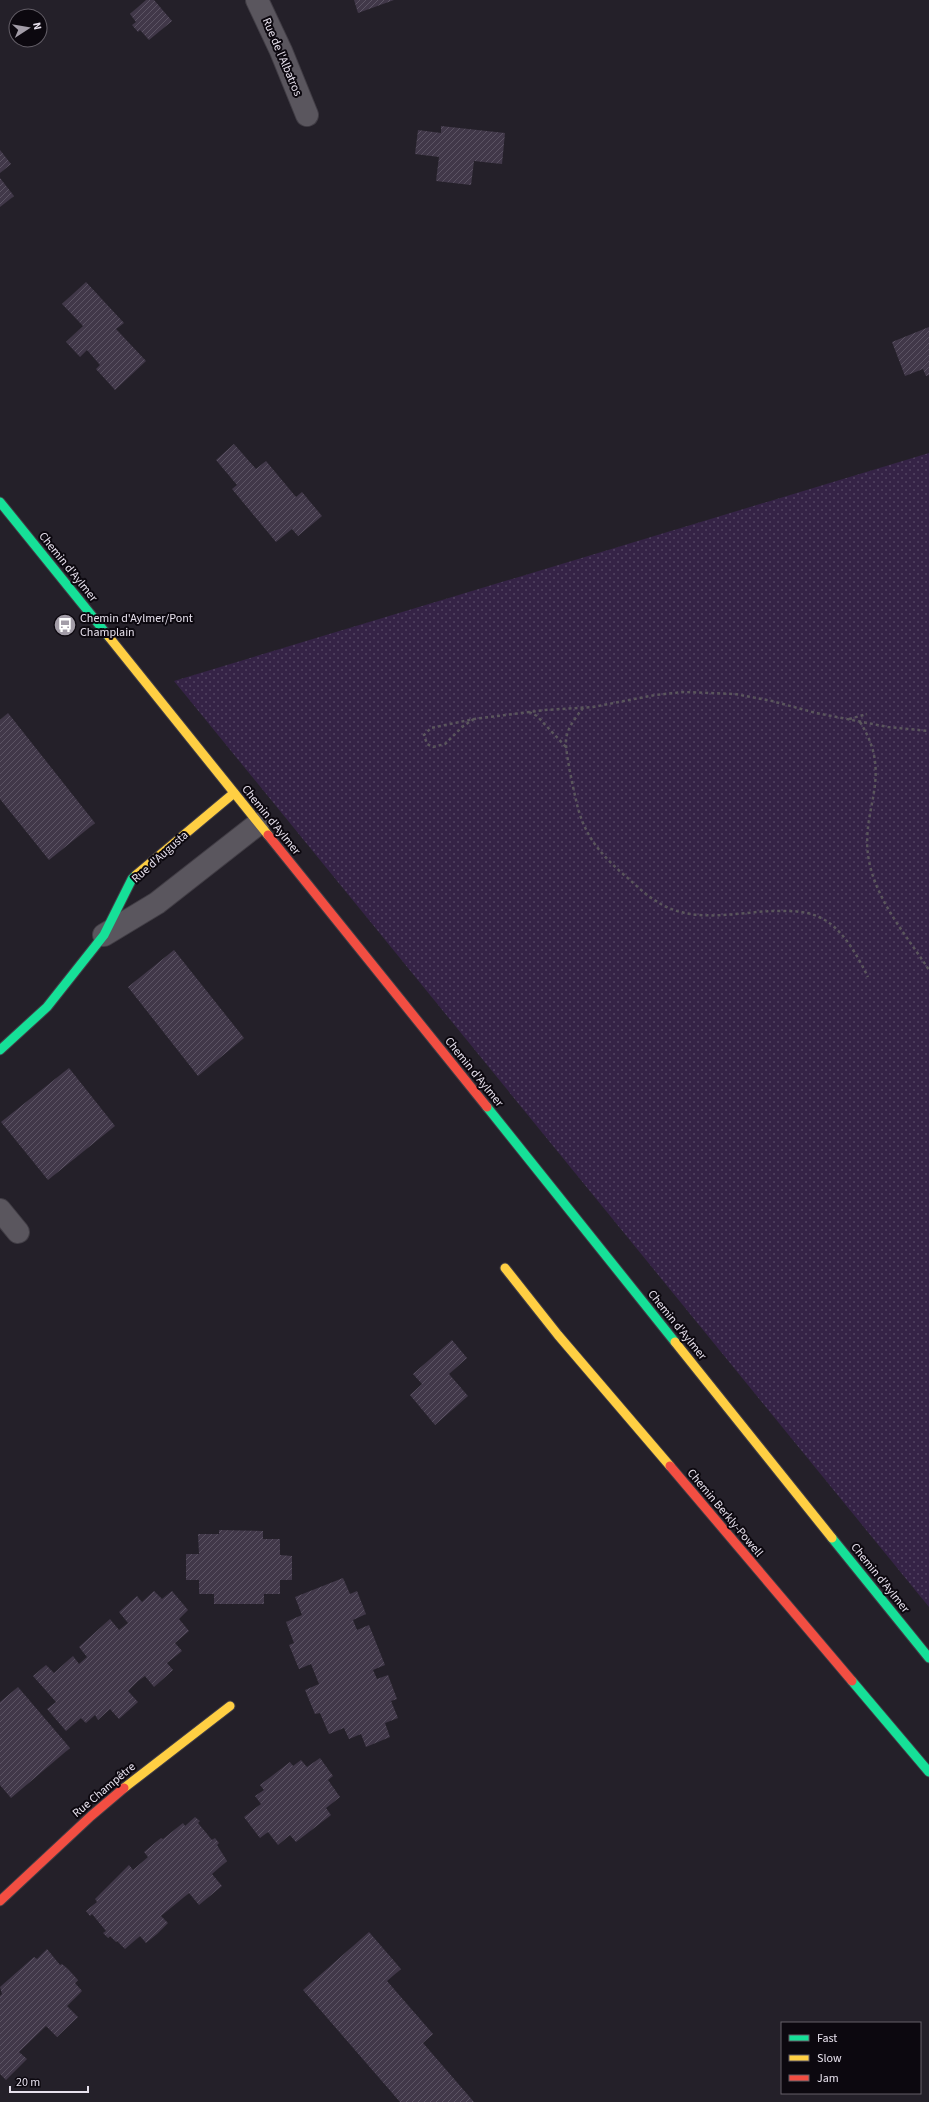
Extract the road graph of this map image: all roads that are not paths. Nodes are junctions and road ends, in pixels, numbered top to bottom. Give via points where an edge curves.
1 (257, 0) edge
2 (307, 114) dead end
3 (0, 502) edge
4 (234, 793) junction
5 (258, 824) junction
6 (104, 935) junction
7 (0, 1050) edge
8 (0, 1210) edge
9 (18, 1232) dead end
10 (505, 1268) dead end
11 (929, 1658) edge
12 (230, 1706) dead end
13 (929, 1772) edge
14 (0, 1901) edge

1 - 2 street, Rue de l'Albatros
3 - 4 main road, Chemin d'Aylmer
4 - 5 main road, Chemin d'Aylmer
4 - 6 main road, Rue d'Augusta via 132,879
5 - 6 street, Rue d'Augusta via 157,903
5 - 11 main road, Chemin d'Aylmer
6 - 7 main road, Rue d'Augusta via 47,1007
8 - 9 street
10 - 13 main road, Chemin Berkly-Powell via 558,1335
12 - 14 main road, Rue Champêtre via 91,1816

